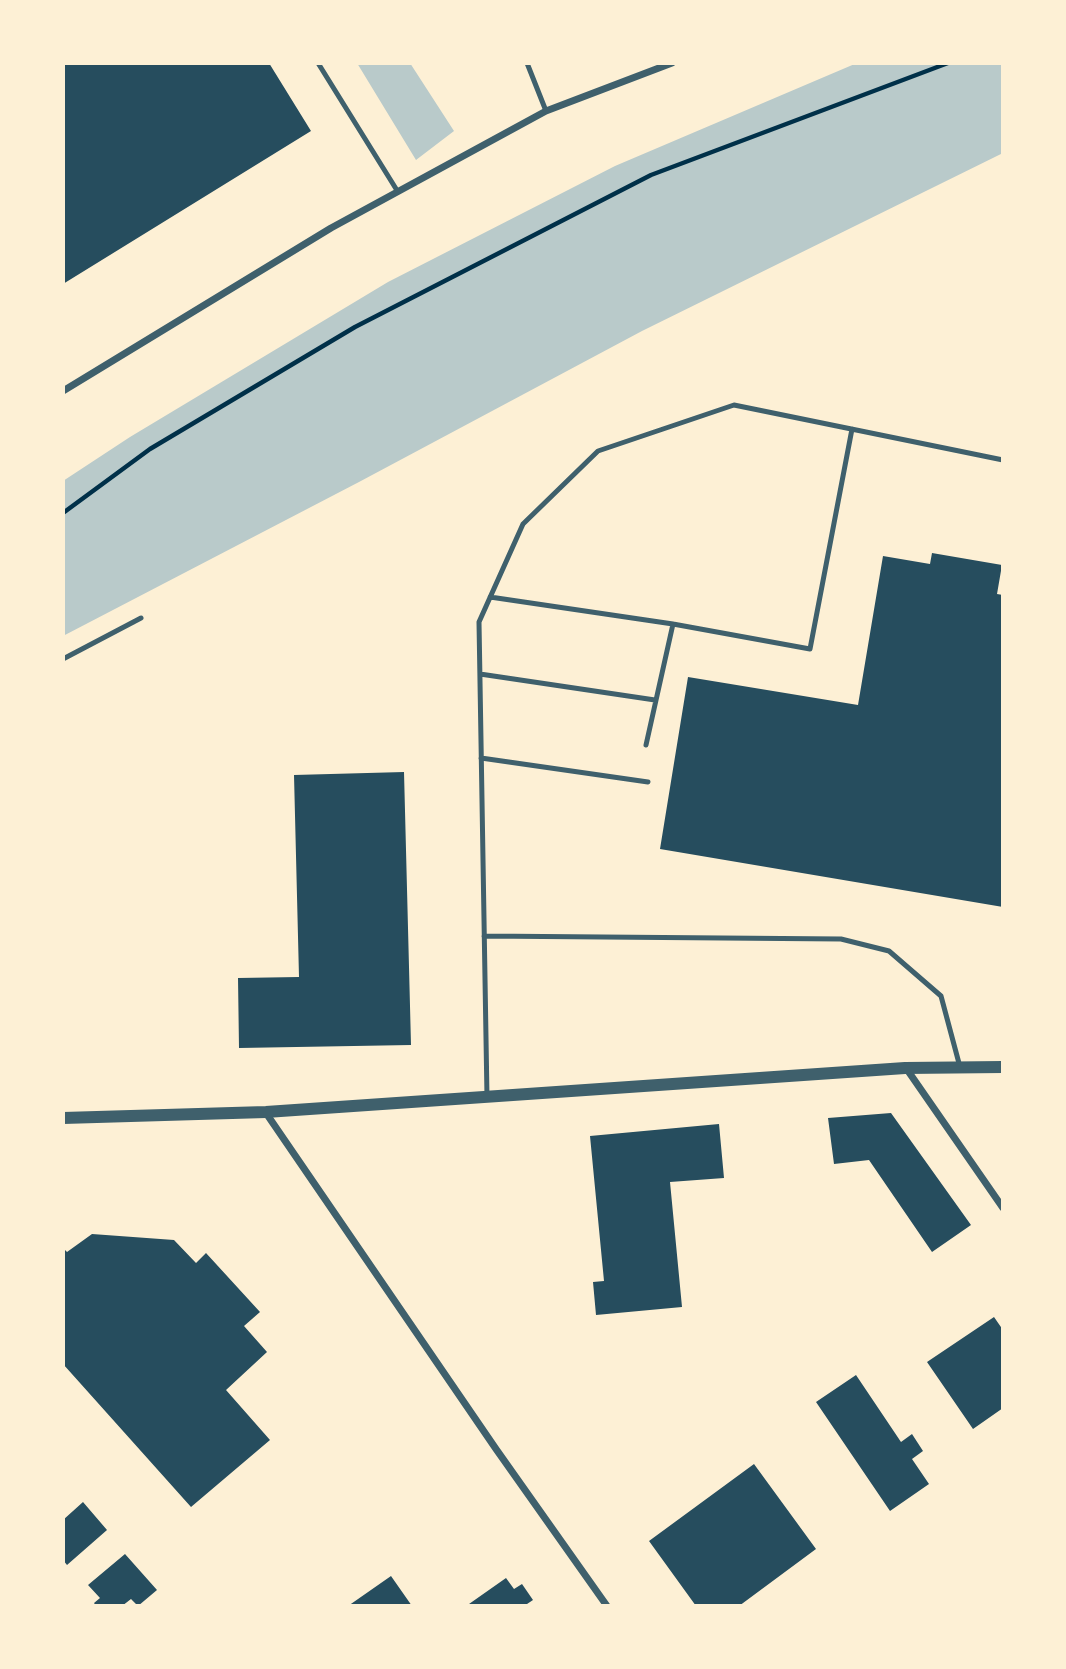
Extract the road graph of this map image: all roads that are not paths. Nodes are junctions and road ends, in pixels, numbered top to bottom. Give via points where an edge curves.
1 (318, 63) edge
2 (527, 63) edge
3 (672, 63) edge
4 (546, 111) junction
5 (398, 192) junction
6 (63, 391) edge
7 (852, 429) junction
8 (1003, 460) edge
9 (490, 597) junction
10 (141, 618) dead end
11 (673, 624) junction
12 (63, 659) edge
13 (480, 674) junction
14 (655, 701) junction
15 (646, 745) dead end
16 (481, 758) junction
17 (648, 782) dead end
18 (484, 936) junction
19 (960, 1067) junction
20 (1003, 1067) edge
21 (905, 1068) junction
22 (487, 1097) junction
23 (266, 1112) junction
24 (63, 1118) edge
25 (1003, 1208) edge
26 (607, 1606) edge

1 - 5 lane
2 - 4 lane
3 - 4 street
4 - 5 street
5 - 6 street
7 - 8 lane
7 - 9 lane via 734,405 598,451 523,524
7 - 11 lane via 810,649
9 - 11 lane
9 - 13 lane via 479,622
10 - 12 lane
11 - 14 lane
13 - 14 lane
13 - 16 lane
14 - 15 lane
16 - 17 lane
16 - 18 lane
18 - 19 lane via 841,939 889,951 941,996
18 - 22 lane
19 - 20 street
19 - 21 street
21 - 22 street
21 - 25 street
22 - 23 street
23 - 24 street
23 - 26 street

